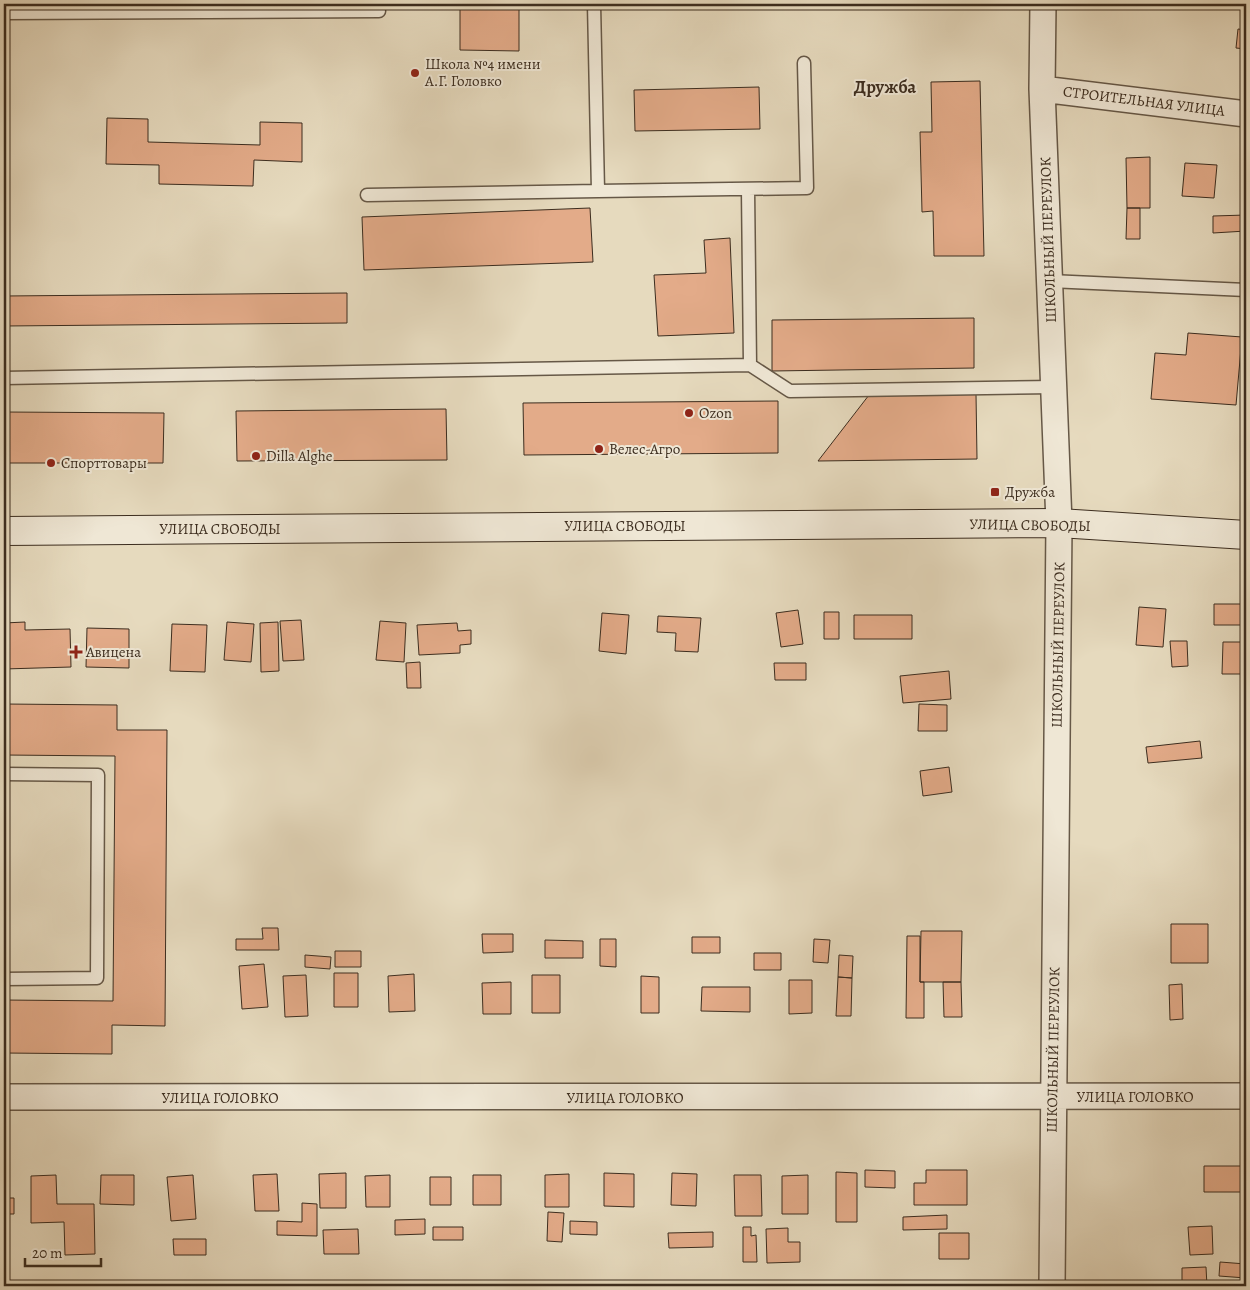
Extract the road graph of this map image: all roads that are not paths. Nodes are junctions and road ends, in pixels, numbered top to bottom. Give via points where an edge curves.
1 (594, 4) edge
2 (1043, 4) edge
3 (378, 11) dead end
4 (4, 13) edge
5 (804, 63) dead end
6 (1042, 89) junction
7 (1246, 114) edge
8 (748, 188) junction
9 (598, 192) junction
10 (366, 195) dead end
11 (1050, 280) junction
12 (1246, 290) edge
13 (750, 365) junction
14 (4, 378) edge
15 (1054, 387) junction
16 (1059, 523) junction
17 (4, 531) edge
18 (1246, 535) edge
19 (4, 774) edge
20 (4, 979) edge
21 (1246, 1096) edge
22 (4, 1098) edge
23 (1052, 1098) junction
24 (1052, 1286) edge

1 - 9 lane
2 - 6 street, ШКОЛЬНЫЙ ПЕРЕУЛОК
3 - 4 lane
5 - 8 lane via 807,188
6 - 7 street, СТРОИТЕЛЬНАЯ УЛИЦА
6 - 11 street, ШКОЛЬНЫЙ ПЕРЕУЛОК
8 - 9 lane
8 - 13 lane
9 - 10 lane
11 - 12 lane
11 - 15 street, ШКОЛЬНЫЙ ПЕРЕУЛОК
13 - 14 lane
13 - 15 lane via 790,391
15 - 16 street, ШКОЛЬНЫЙ ПЕРЕУЛОК
16 - 17 main road, УЛИЦА СВОБОДЫ
16 - 18 main road, УЛИЦА СВОБОДЫ
16 - 23 street, ШКОЛЬНЫЙ ПЕРЕУЛОК
19 - 20 lane via 98,775 97,978
21 - 23 street, УЛИЦА ГОЛОВКО
22 - 23 street, УЛИЦА ГОЛОВКО
23 - 24 street, ШКОЛЬНЫЙ ПЕРЕУЛОК

